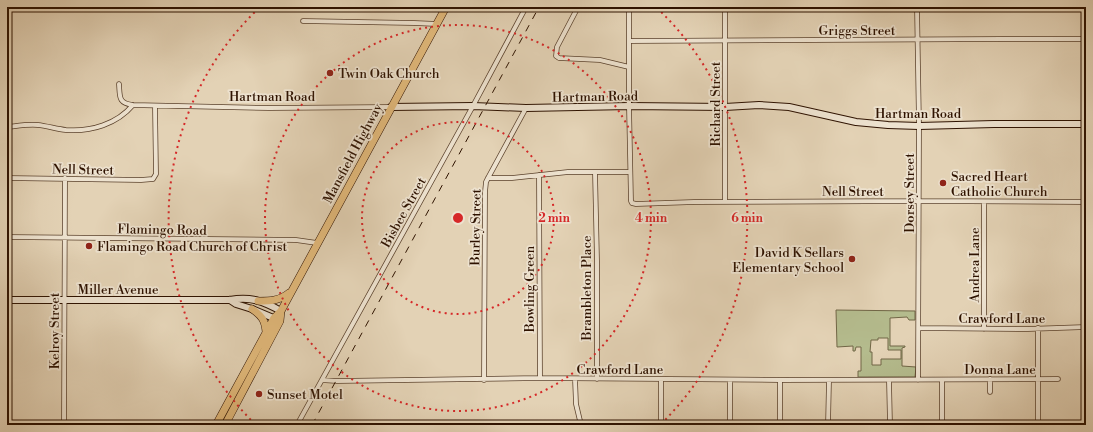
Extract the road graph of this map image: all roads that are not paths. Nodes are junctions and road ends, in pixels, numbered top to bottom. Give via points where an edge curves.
1 (446, 7) edge
2 (526, 7) edge
3 (578, 7) edge
4 (629, 7) edge
5 (725, 7) edge
6 (917, 7) edge
7 (303, 21) dead end
8 (436, 24) junction
9 (917, 39) junction
10 (1086, 40) edge
11 (629, 41) junction
12 (725, 41) junction
13 (629, 67) junction
14 (119, 84) dead end
15 (133, 105) junction
16 (155, 106) junction
17 (391, 106) junction
18 (473, 106) junction
19 (629, 106) junction
20 (725, 107) junction
21 (526, 108) junction
22 (1086, 124) edge
23 (919, 126) junction
24 (7, 127) edge
25 (594, 172) junction
26 (630, 172) junction
27 (539, 175) junction
28 (7, 178) edge
29 (65, 178) junction
30 (488, 178) junction
31 (919, 201) junction
32 (725, 202) junction
33 (984, 202) junction
34 (1086, 202) edge
35 (7, 237) edge
36 (64, 237) junction
37 (317, 243) junction
38 (291, 292) junction
39 (7, 300) edge
40 (64, 300) junction
41 (230, 300) junction
42 (258, 300) junction
43 (252, 309) junction
44 (280, 310) junction
45 (277, 320) junction
46 (1086, 327) edge
47 (919, 328) junction
48 (1038, 328) junction
49 (984, 329) junction
50 (266, 332) junction
51 (540, 378) junction
52 (575, 379) junction
53 (597, 379) junction
54 (661, 379) junction
55 (990, 379) junction
56 (1039, 379) junction
57 (1058, 379) dead end
58 (322, 380) junction
59 (484, 380) junction
60 (730, 380) junction
61 (780, 380) junction
62 (829, 380) junction
63 (889, 380) junction
64 (918, 380) junction
65 (942, 380) junction
66 (990, 392) dead end
67 (222, 414) junction
68 (227, 422) edge
69 (64, 425) edge
70 (216, 425) edge
71 (297, 425) edge
72 (581, 425) edge
73 (661, 425) edge
74 (730, 425) edge
75 (780, 425) edge
76 (828, 425) edge
77 (890, 425) edge
78 (942, 425) edge
79 (1038, 425) edge

1 - 8 main road, Mansfield Highway
2 - 18 street, Bisbee Street
3 - 13 street via 557,47 556,56 600,60
4 - 11 street
5 - 12 street, Richard Street
6 - 9 street, Dorsey Street
7 - 8 street
8 - 17 main road, Mansfield Highway
9 - 10 street, Griggs Street
9 - 12 street, Griggs Street
9 - 23 street, Dorsey Street
11 - 12 street, Griggs Street
11 - 13 street
12 - 20 street, Richard Street
13 - 19 street
14 - 15 street via 121,100 125,104
15 - 16 street, Hartman Road
15 - 24 street via 114,121 96,128 67,130 28,125
16 - 17 street, Hartman Road
16 - 29 street, Nell Street via 156,174 153,179
17 - 18 street, Hartman Road
17 - 37 main road, Mansfield Highway
18 - 21 street, Hartman Road
18 - 58 street, Bisbee Street
19 - 20 street, Hartman Road
19 - 21 street, Hartman Road
19 - 26 street
20 - 23 street, Hartman Road via 789,107 868,124
20 - 32 street, Richard Street
21 - 30 street, Burley Street
22 - 23 street, Hartman Road
23 - 31 street, Dorsey Street
25 - 26 street
25 - 27 street
25 - 53 street, Brambleton Place
26 - 32 street, Nell Street via 632,203
27 - 30 street
27 - 51 street, Bowling Green
28 - 29 street, Nell Street
29 - 36 street, Kelroy Street
30 - 59 street, Burley Street via 485,192
31 - 32 street, Nell Street
31 - 33 street, Nell Street
31 - 47 street, Dorsey Street
33 - 34 street, Nell Street
33 - 49 street, Andrea Lane
35 - 36 street, Flamingo Road
36 - 37 street, Flamingo Road via 296,240
36 - 40 street, Kelroy Street
37 - 38 main road, Mansfield Highway
38 - 42 main road via 276,300
38 - 44 main road, Mansfield Highway
39 - 40 street, Miller Avenue
40 - 41 street, Miller Avenue
40 - 69 street, Kelroy Street
41 - 42 street, Miller Avenue
41 - 43 street, Miller Avenue
42 - 44 street, Miller Avenue
43 - 45 street, Miller Avenue
43 - 50 main road via 261,316
44 - 45 main road
45 - 50 main road
45 - 68 main road
46 - 48 street, Crawford Lane
47 - 49 street, Crawford Lane
47 - 64 street, Dorsey Street
48 - 49 street, Crawford Lane
48 - 56 street
50 - 67 main road
51 - 52 street, Crawford Lane
51 - 59 street, Crawford Lane
52 - 53 street, Crawford Lane
52 - 72 street via 576,404
53 - 54 street, Crawford Lane
54 - 60 street, Crawford Lane
54 - 73 street
55 - 56 street, Donna Lane
55 - 65 street, Donna Lane
55 - 66 street
56 - 57 street, Donna Lane
56 - 79 street
58 - 59 street, Crawford Lane
58 - 71 street, Bisbee Street
60 - 61 street, Crawford Lane
60 - 74 street
61 - 62 street, Crawford Lane
61 - 75 street
62 - 63 street, Crawford Lane
62 - 76 street
63 - 64 street, Crawford Lane
63 - 77 street
64 - 65 street, Donna Lane
65 - 78 street
67 - 68 main road
67 - 70 main road

